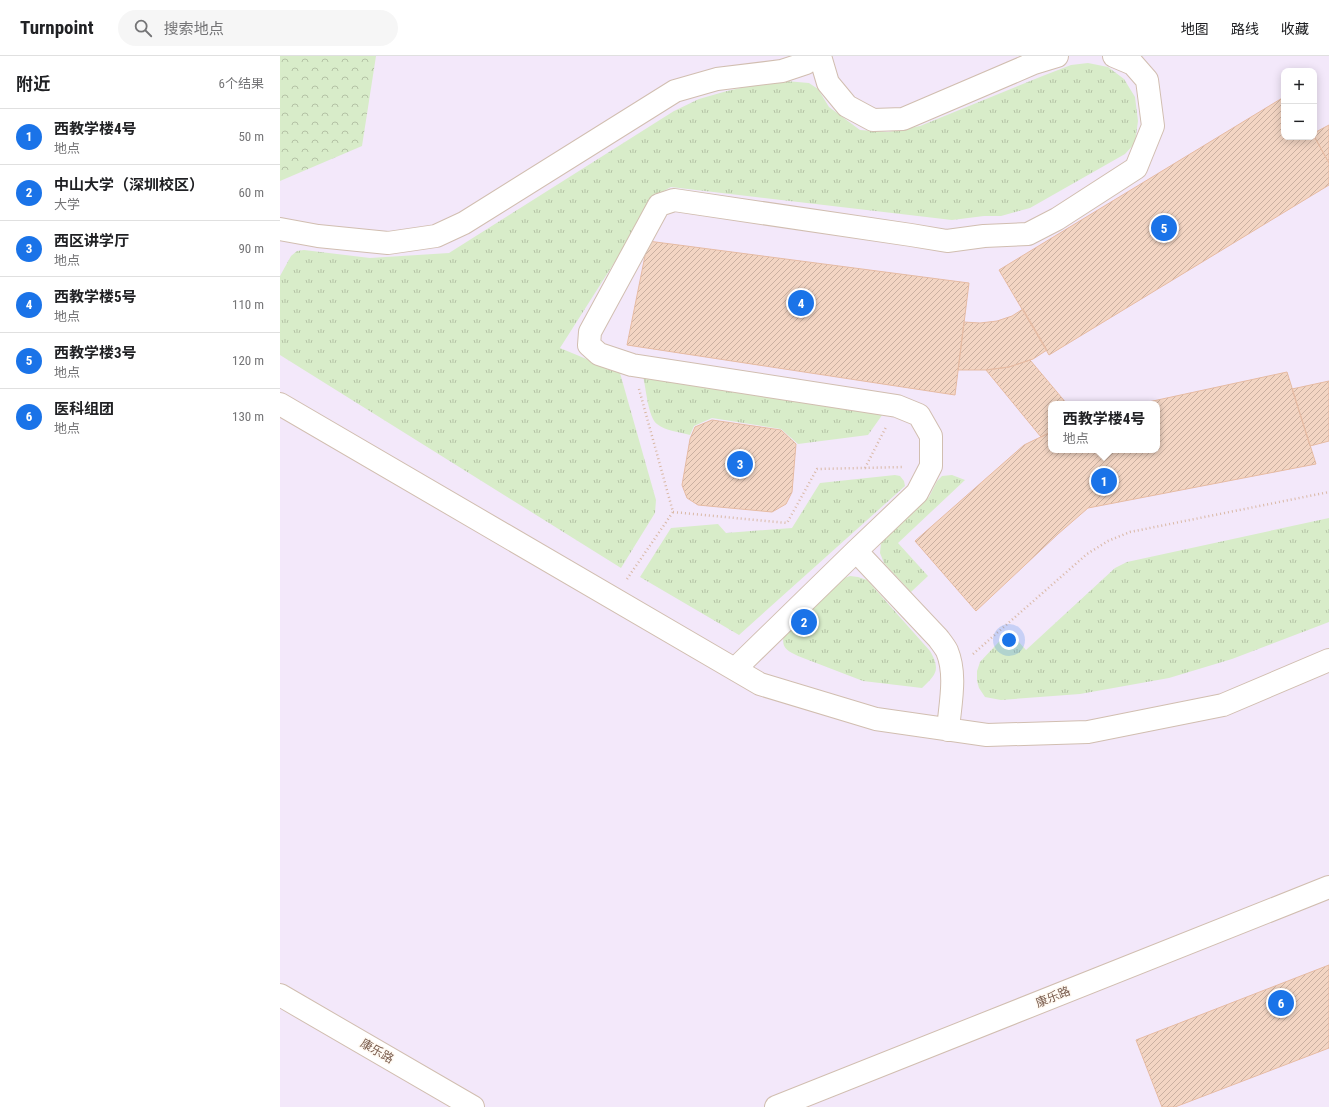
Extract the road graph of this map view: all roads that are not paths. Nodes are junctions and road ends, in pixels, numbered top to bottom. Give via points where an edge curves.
1 (814, 56) edge
2 (820, 56) edge
3 (1057, 56) edge
4 (1114, 56) edge
5 (280, 229) edge
6 (280, 404) edge
7 (856, 551) junction
8 (1329, 660) edge
9 (735, 669) junction
10 (948, 730) junction
11 (1329, 887) edge
12 (280, 995) edge
13 (473, 1107) edge
14 (776, 1107) edge

1 - 5 lane via 806,63 782,71 717,79 675,91 464,223 436,236 388,243 318,236
2 - 3 lane via 828,83 847,106 873,120 903,119 1034,63
4 - 7 lane via 1133,64 1147,80 1153,126 1136,168 1058,219 1028,234 947,241 674,200 659,205 590,332 589,345 599,354 632,365 897,406 919,415 931,436 932,466 917,493
6 - 9 lane
7 - 9 lane
7 - 10 lane via 938,638 946,650 951,664 952,679
8 - 10 lane via 1223,705 1088,732 986,735
9 - 10 lane via 760,684 876,719
11 - 14 lane, 康乐路
12 - 13 lane, 康乐路

